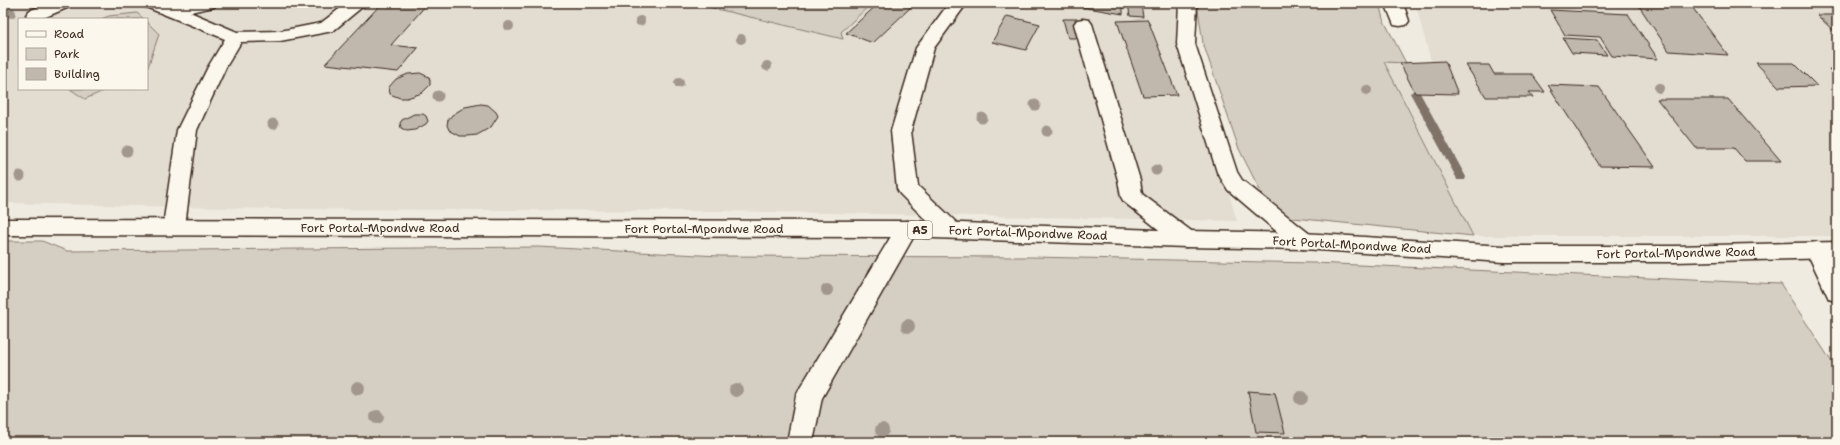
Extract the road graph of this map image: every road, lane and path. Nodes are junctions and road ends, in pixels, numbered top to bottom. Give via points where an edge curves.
1 (63, 3) edge
2 (152, 3) edge
3 (208, 3) edge
4 (358, 3) edge
5 (958, 3) edge
6 (1188, 3) edge
7 (1394, 3) edge
8 (172, 12) junction
9 (35, 15) dead end
10 (1400, 21) dead end
11 (1083, 24) dead end
12 (235, 37) junction
13 (3, 226) edge
14 (174, 226) junction
15 (907, 229) junction
16 (950, 230) junction
17 (1186, 239) junction
18 (1303, 241) junction
19 (1827, 250) edge
20 (1837, 293) edge
21 (800, 442) edge

1 - 9 main road
2 - 8 main road
3 - 8 main road
4 - 12 main road via 328,26 280,36
5 - 16 main road via 925,48 901,131 908,189
6 - 18 main road via 1186,44 1227,172 1235,184
7 - 10 main road
8 - 12 main road
11 - 17 main road via 1132,197
12 - 14 main road via 217,67 187,130
13 - 14 main road, Fort Portal-Mpondwe Road / A5
14 - 15 main road, Fort Portal-Mpondwe Road / A5 via 314,229
15 - 16 main road, Fort Portal-Mpondwe Road / A5
15 - 21 main road via 809,396
16 - 17 main road, Fort Portal-Mpondwe Road / A5
17 - 18 main road, Fort Portal-Mpondwe Road / A5
18 - 19 main road, Fort Portal-Mpondwe Road / A5 via 1503,254 1675,254
19 - 20 main road

